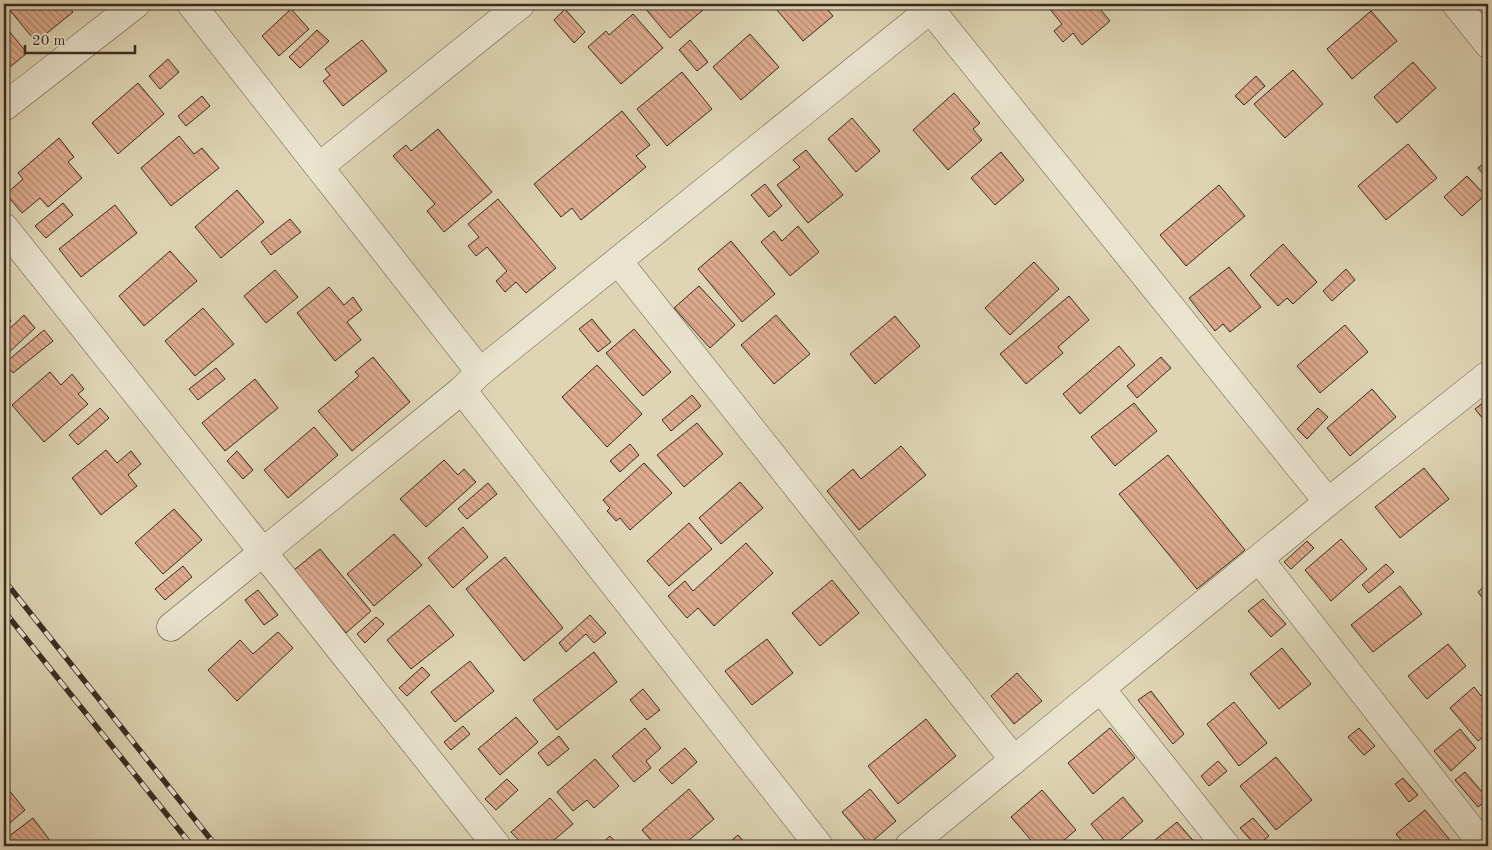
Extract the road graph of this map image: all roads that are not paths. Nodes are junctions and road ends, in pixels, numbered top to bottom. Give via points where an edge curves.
1 (136, 4) edge
2 (191, 4) edge
3 (521, 4) edge
4 (933, 6) edge
5 (1471, 11) edge
6 (1488, 44) edge
7 (4, 107) edge
8 (319, 167) junction
9 (4, 227) edge
10 (618, 261) junction
11 (1488, 375) edge
12 (471, 381) junction
13 (1328, 502) junction
14 (263, 551) junction
15 (1259, 559) junction
16 (171, 627) dead end
17 (1100, 689) junction
18 (1014, 760) junction
19 (498, 846) edge
20 (819, 846) edge
21 (909, 846) edge
22 (1226, 846) edge
23 (1484, 846) edge

1 - 7 street
2 - 8 street
3 - 8 street
4 - 10 street
4 - 13 street
5 - 6 street
8 - 12 street
9 - 14 street
10 - 12 street
10 - 18 street
11 - 13 street
12 - 14 street
12 - 20 street
13 - 15 street
14 - 16 street
14 - 19 street
15 - 17 street
15 - 23 street
17 - 18 street
17 - 22 street
18 - 21 street

